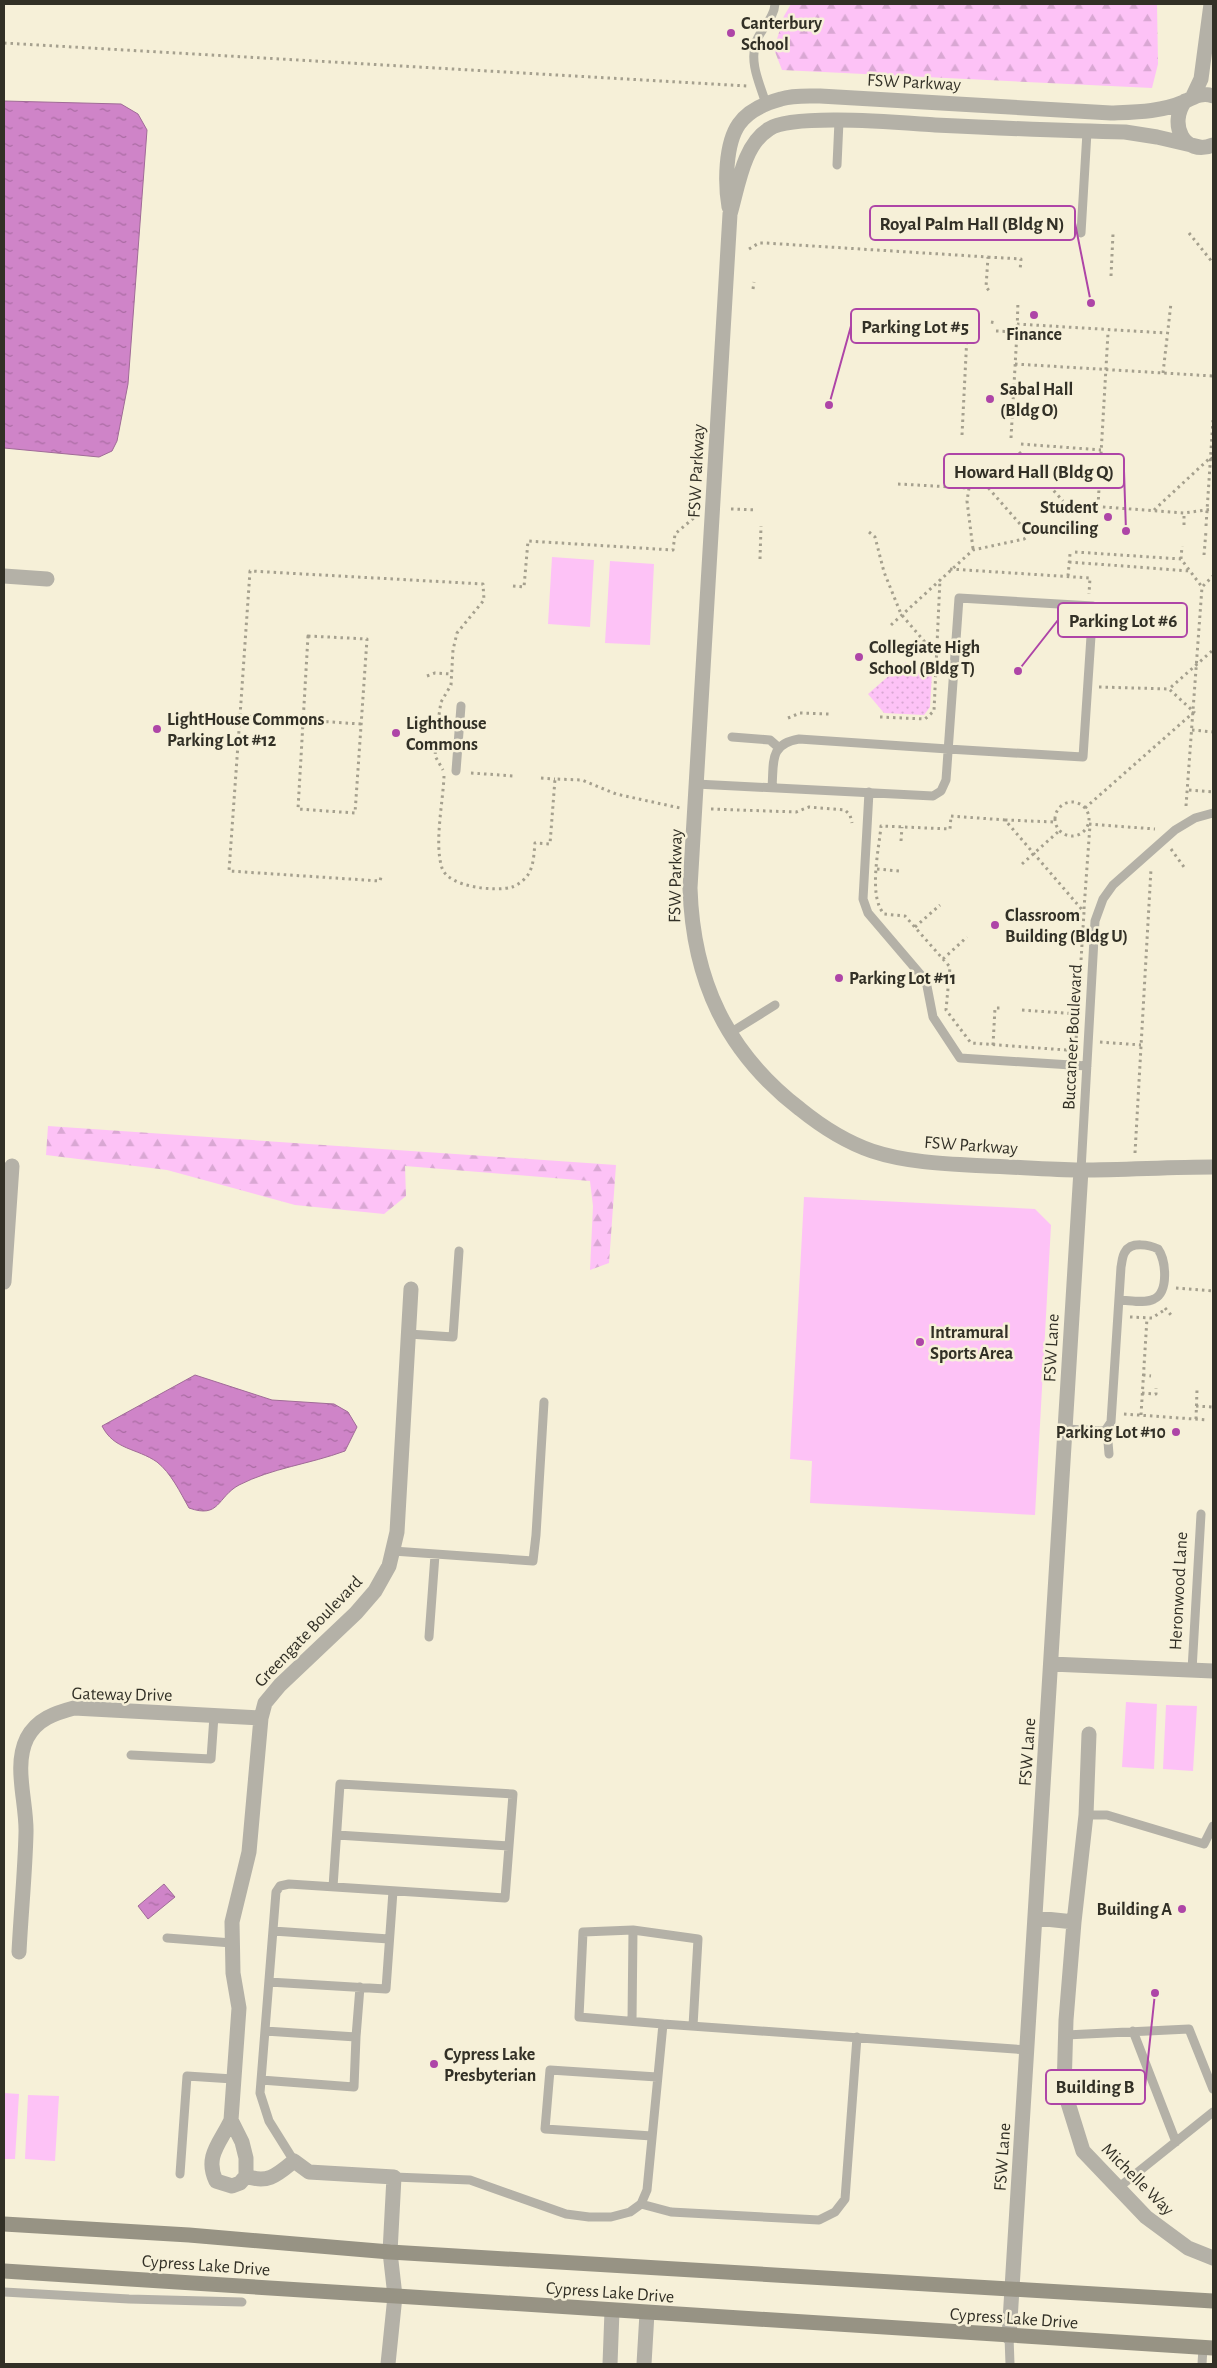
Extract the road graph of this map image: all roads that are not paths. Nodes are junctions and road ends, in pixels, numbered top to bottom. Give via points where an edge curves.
1 (775, 4) edge
2 (1211, 4) edge
3 (1213, 96) edge
4 (1189, 99) junction
5 (766, 104) junction
6 (989, 105) junction
7 (839, 121) junction
8 (1087, 132) junction
9 (1207, 146) edge
10 (837, 165) dead end
11 (730, 214) junction
12 (1081, 232) dead end
13 (4, 576) edge
14 (47, 578) dead end
15 (461, 706) dead end
16 (732, 737) dead end
17 (778, 747) junction
18 (948, 748) junction
19 (456, 771) dead end
20 (696, 784) junction
21 (772, 787) junction
22 (869, 792) junction
23 (1213, 813) edge
24 (775, 1005) dead end
25 (730, 1033) junction
26 (1087, 1066) junction
27 (12, 1166) dead end
28 (1213, 1167) edge
29 (1080, 1170) junction
30 (459, 1251) dead end
31 (4, 1282) edge
32 (411, 1289) dead end
33 (1119, 1300) junction
34 (409, 1334) junction
35 (544, 1402) dead end
36 (1065, 1428) junction
37 (1108, 1442) dead end
38 (1109, 1454) dead end
39 (1201, 1514) dead end
40 (393, 1551) junction
41 (435, 1555) junction
42 (429, 1637) dead end
43 (1051, 1664) junction
44 (1192, 1670) junction
45 (1213, 1671) edge
46 (214, 1716) junction
47 (261, 1718) junction
48 (1089, 1734) dead end
49 (131, 1755) dead end
50 (1086, 1815) junction
51 (1213, 1826) edge
52 (337, 1835) junction
53 (509, 1846) junction
54 (333, 1887) junction
55 (393, 1891) junction
56 (1036, 1918) junction
57 (1074, 1922) junction
58 (633, 1930) junction
59 (273, 1931) junction
60 (167, 1938) dead end
61 (389, 1939) junction
62 (232, 1943) junction
63 (19, 1952) dead end
64 (269, 1982) junction
65 (360, 1987) junction
66 (632, 2021) junction
67 (662, 2024) junction
68 (693, 2026) junction
69 (265, 2031) junction
70 (1133, 2031) junction
71 (1066, 2035) junction
72 (356, 2037) junction
73 (857, 2037) junction
74 (1028, 2050) junction
75 (657, 2077) junction
76 (234, 2079) junction
77 (261, 2080) junction
78 (1213, 2089) edge
79 (1213, 2112) edge
80 (231, 2120) junction
81 (652, 2136) junction
82 (1176, 2142) junction
83 (294, 2161) junction
84 (180, 2174) dead end
85 (246, 2176) junction
86 (394, 2177) junction
87 (1118, 2188) junction
88 (641, 2204) junction
89 (4, 2224) edge
90 (390, 2252) junction
91 (1213, 2258) edge
92 (4, 2271) edge
93 (193, 2283) junction
94 (1013, 2290) junction
95 (4, 2292) edge
96 (394, 2296) junction
97 (179, 2300) junction
98 (1213, 2301) edge
99 (242, 2302) dead end
100 (612, 2311) junction
101 (647, 2313) junction
102 (1009, 2337) junction
103 (1208, 2348) edge
104 (388, 2364) edge
105 (610, 2364) edge
106 (644, 2364) edge
107 (1010, 2364) edge
108 (1202, 2364) edge

1 - 5 lane via 775,12 756,42 754,64
2 - 4 street, FSW Parkway via 1201,79
3 - 4 street, FSW Parkway via 1201,94
4 - 6 street, FSW Parkway via 1168,108 1111,113
4 - 9 street, FSW Parkway via 1177,116 1177,125 1184,140
5 - 6 street, FSW Parkway via 783,98 820,96
5 - 11 street, FSW Parkway via 751,112 738,125 732,142 726,187
6 - 7 street via 977,110 845,105 839,110
7 - 8 street, FSW Parkway
7 - 10 lane
7 - 11 street, FSW Parkway via 790,122 768,129 759,137 745,161
8 - 9 street, FSW Parkway via 1125,132
8 - 12 lane
11 - 20 street, FSW Parkway
13 - 14 street
15 - 19 lane
16 - 17 lane via 770,740
17 - 18 lane via 799,739
17 - 21 lane via 774,756
18 - 18 lane via 1083,757 1093,606 959,598
18 - 22 lane via 946,780 941,791 933,796
20 - 21 lane
20 - 25 street, FSW Parkway via 690,888 694,939 706,982
21 - 22 lane
22 - 26 lane via 863,899 868,913 926,981 933,1017 960,1058
23 - 26 lane, Buccaneer Boulevard via 1195,818 1163,839 1102,899 1096,921
24 - 25 lane
25 - 29 street, FSW Parkway via 753,1065 786,1099 839,1135 871,1150 934,1163
26 - 29 lane, Buccaneer Boulevard
27 - 31 street
28 - 29 street, FSW Parkway
29 - 36 street, FSW Lane
30 - 34 lane via 453,1337
32 - 34 street, Greengate Boulevard
33 - 33 lane via 1145,1301 1155,1299 1161,1293 1164,1262 1158,1249 1136,1245 1125,1251
33 - 36 lane via 1111,1422 1105,1431
34 - 40 street, Greengate Boulevard via 397,1532
35 - 41 lane via 533,1561
36 - 43 street, FSW Lane
37 - 38 lane
39 - 44 lane, Heronwood Lane
40 - 41 lane
40 - 47 street, Greengate Boulevard via 389,1566 375,1591 280,1685 265,1703
41 - 42 lane
43 - 44 street, Heronwood Lane
43 - 56 street, FSW Lane
44 - 45 street, Heronwood Lane
46 - 47 street, Gateway Drive
46 - 49 lane via 211,1759
46 - 63 street, Gateway Drive via 74,1708 45,1718 33,1728 27,1739 21,1771 26,1833
47 - 62 street, Greengate Boulevard via 249,1852 232,1922
48 - 50 street, Michelle Way
50 - 51 lane via 1107,1815 1204,1844
50 - 57 street, Michelle Way
52 - 53 lane
52 - 53 lane via 340,1784 513,1794
52 - 54 lane
53 - 55 lane via 506,1898
54 - 55 lane
54 - 59 lane via 280,1886 276,1892
55 - 61 lane
56 - 57 street
56 - 74 street, FSW Lane
57 - 71 street, Michelle Way
58 - 66 lane
58 - 66 lane via 583,1932 579,2017
58 - 68 lane via 698,1939
59 - 61 lane
59 - 64 lane
60 - 62 lane
61 - 65 lane via 386,1989
62 - 76 street, Greengate Boulevard via 239,2008
64 - 65 lane
64 - 69 lane
65 - 72 lane
66 - 67 lane
67 - 68 lane
67 - 75 lane
68 - 73 lane
69 - 72 lane
69 - 77 lane
70 - 71 lane
70 - 78 lane via 1189,2029
70 - 82 lane
71 - 87 street, Michelle Way via 1064,2090 1083,2151
72 - 77 lane via 354,2087
73 - 74 lane
73 - 88 lane via 845,2199 835,2212 818,2220 671,2212
74 - 94 street, FSW Lane
75 - 81 lane
75 - 81 lane via 550,2070 546,2129
76 - 80 street, Greengate Boulevard
76 - 84 lane via 187,2076
77 - 83 lane via 260,2093 269,2121
79 - 82 lane
80 - 85 street, Greengate Boulevard via 244,2150
80 - 85 street, Greengate Boulevard via 214,2148 211,2171 216,2181 232,2186
81 - 88 lane via 647,2190
82 - 87 lane
83 - 85 street, Greengate Boulevard via 276,2176 258,2180
83 - 86 street via 309,2172
86 - 88 lane via 470,2180 566,2214 590,2217 611,2217 630,2212
86 - 90 street
87 - 91 street, Michelle Way via 1146,2217 1188,2248
89 - 90 main road, Cypress Lake Drive
90 - 94 main road, Cypress Lake Drive
90 - 96 street
92 - 93 main road, Cypress Lake Drive
93 - 96 main road, Cypress Lake Drive
93 - 97 lane
94 - 98 main road, Cypress Lake Drive
94 - 102 street, FSW Lane
95 - 97 lane
96 - 100 main road, Cypress Lake Drive
96 - 104 street
97 - 99 lane
100 - 101 main road, Cypress Lake Drive
100 - 105 street
101 - 102 main road, Cypress Lake Drive
101 - 106 street
102 - 103 main road, Cypress Lake Drive
102 - 107 lane
103 - 108 lane

